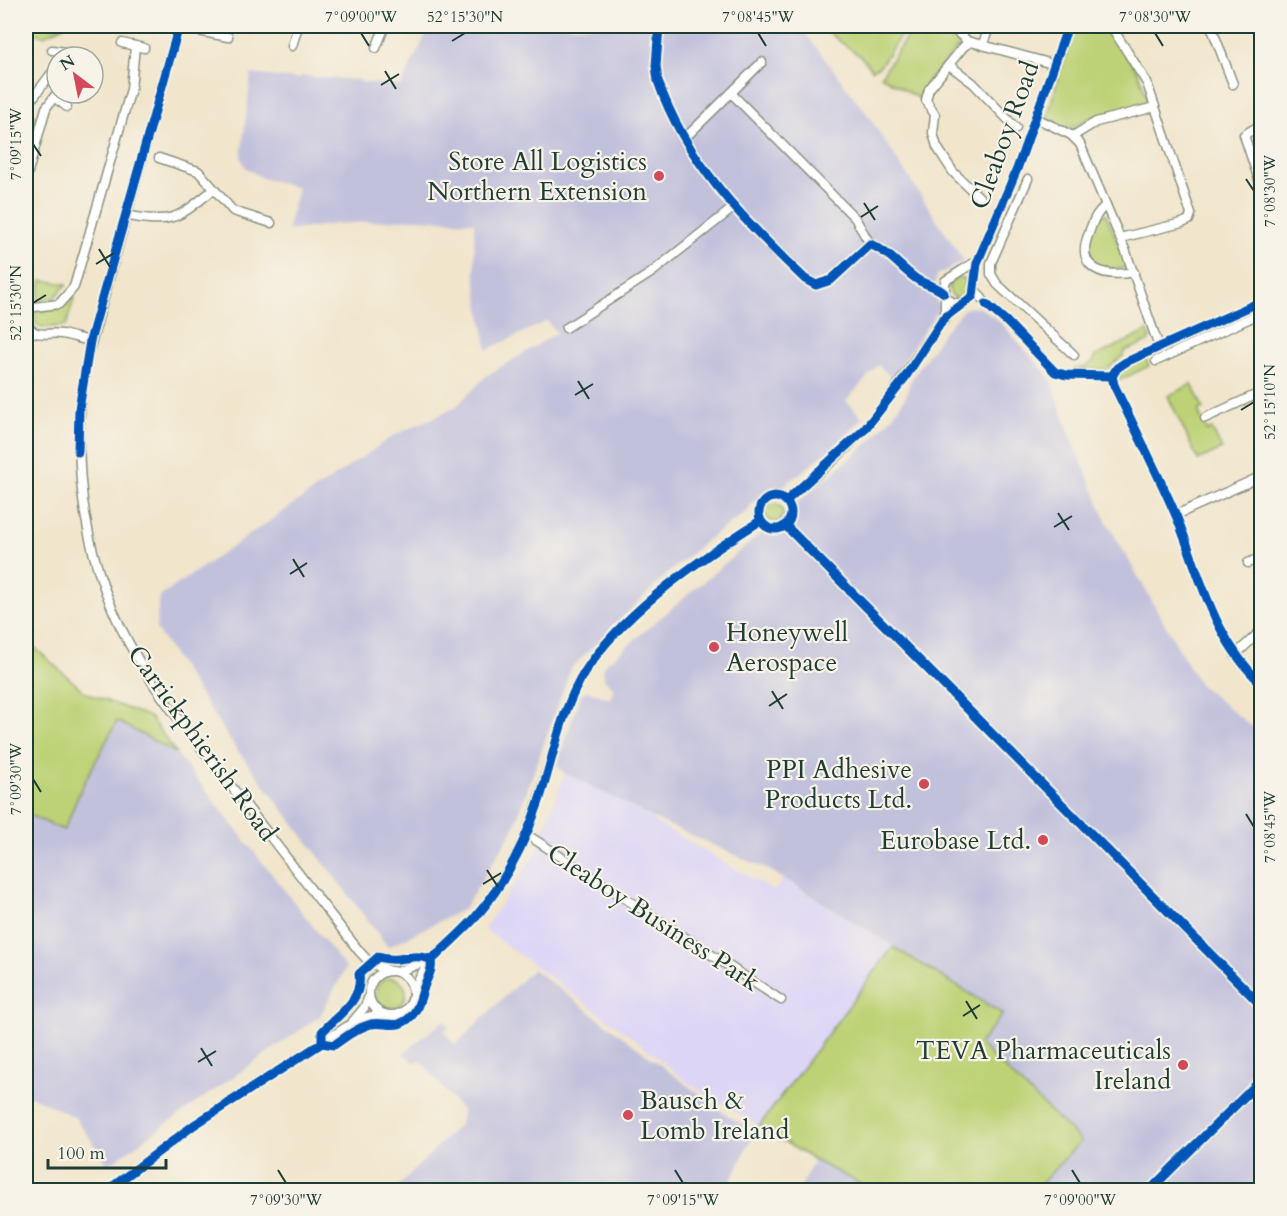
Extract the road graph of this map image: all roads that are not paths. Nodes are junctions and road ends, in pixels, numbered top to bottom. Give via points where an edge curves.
1 (179, 26) edge
2 (298, 26) edge
3 (385, 26) edge
4 (659, 26) edge
5 (949, 26) edge
6 (990, 26) edge
7 (1068, 26) edge
8 (1111, 26) edge
9 (1211, 26) edge
10 (228, 37) dead end
11 (969, 42) junction
12 (122, 43) dead end
13 (983, 44) junction
14 (292, 46) dead end
15 (376, 48) dead end
16 (762, 62) dead end
17 (1053, 64) junction
18 (949, 65) junction
19 (45, 82) edge
20 (1233, 84) dead end
21 (731, 93) junction
22 (48, 105) edge
23 (26, 107) edge
24 (1155, 107) junction
25 (1036, 118) junction
26 (1262, 124) edge
27 (1016, 128) dead end
28 (1073, 136) junction
29 (686, 137) junction
30 (159, 158) dead end
31 (26, 179) edge
32 (1028, 179) dead end
33 (214, 189) junction
34 (1262, 189) edge
35 (1007, 194) junction
36 (981, 199) dead end
37 (1019, 200) junction
38 (1106, 205) junction
39 (733, 208) junction
40 (125, 214) junction
41 (271, 223) dead end
42 (1120, 238) junction
43 (870, 244) junction
44 (26, 256) edge
45 (979, 259) junction
46 (1134, 272) junction
47 (952, 275) junction
48 (26, 278) edge
49 (925, 283) junction
50 (974, 285) junction
51 (945, 295) junction
52 (1262, 301) edge
53 (964, 303) junction
54 (986, 304) junction
55 (26, 308) edge
56 (1257, 315) dead end
57 (944, 318) junction
58 (26, 321) edge
59 (1206, 326) junction
60 (566, 328) dead end
61 (1210, 336) junction
62 (90, 341) junction
63 (1159, 347) junction
64 (1074, 355) dead end
65 (1155, 361) dead end
66 (1112, 376) junction
67 (1262, 392) edge
68 (1205, 418) dead end
69 (1262, 476) edge
70 (786, 501) junction
71 (1176, 515) junction
72 (760, 521) junction
73 (1262, 557) edge
74 (1248, 563) dead end
75 (1262, 630) edge
76 (1235, 656) junction
77 (1262, 684) edge
78 (526, 834) junction
79 (358, 951) junction
80 (440, 952) junction
81 (393, 971) junction
82 (413, 991) junction
83 (369, 992) junction
84 (781, 1000) dead end
85 (384, 1014) junction
86 (346, 1027) junction
87 (108, 1191) edge

1 - 10 street
1 - 40 street, Carrickphierish Road
2 - 14 street
3 - 15 street
4 - 29 street via 658,81
5 - 11 street
6 - 13 street
7 - 17 street, Cleaboy Road
8 - 24 street via 1140,70
9 - 20 street
11 - 13 street
11 - 18 street
12 - 55 street via 139,47 131,89 74,287 65,300 53,306
13 - 17 street
16 - 21 street
17 - 25 street, Cleaboy Road
18 - 27 street
18 - 36 street via 926,94 926,101 936,115 934,140 953,172
19 - 23 street
21 - 29 street
21 - 43 street via 858,222
22 - 31 street
24 - 28 street via 1096,122
24 - 42 street via 1190,217 1182,223
25 - 28 street
25 - 35 street, Cleaboy Road
26 - 34 street via 1245,133
28 - 38 street
29 - 39 street via 710,179
30 - 33 street via 198,171
32 - 37 street
33 - 40 street via 172,219
33 - 41 street via 233,211
35 - 37 street
35 - 45 street, Cleaboy Road
37 - 64 street via 993,259 992,277
38 - 42 street
38 - 46 street via 1094,218 1084,244 1085,256 1101,273
39 - 43 street via 816,285 827,283
39 - 60 street via 651,273
40 - 62 street, Carrickphierish Road
42 - 46 street
43 - 49 street
44 - 48 street via 30,267
45 - 47 street
45 - 50 street, Cleaboy Road
46 - 63 street
47 - 49 street via 939,282
47 - 50 street via 968,276
47 - 51 street via 944,285
49 - 51 street
50 - 53 street via 973,296
50 - 54 street
51 - 53 street via 953,303
51 - 57 street
52 - 59 street
53 - 54 street
53 - 57 street
54 - 66 street via 1055,372
56 - 61 street
57 - 70 street via 873,420
58 - 62 street via 32,332 41,336 60,333
59 - 61 street
59 - 63 street
61 - 65 street
62 - 79 street, Carrickphierish Road via 80,409 79,473 89,537 114,614 163,698
63 - 66 street via 1122,364
66 - 71 street
67 - 68 street
69 - 71 street
70 - 72 street via 776,496 765,500 759,508
70 - 72 street via 791,510 785,525 770,529
71 - 76 street via 1215,620
72 - 78 street via 704,558 649,603 586,670 567,710
73 - 74 street
75 - 76 street
76 - 77 street
78 - 80 street via 490,898
78 - 84 street, Cleaboy Business Park
79 - 81 street, Carrickphierish Road via 370,963
79 - 83 street, Carrickphierish Road via 369,972
80 - 81 street via 420,965
80 - 82 street
81 - 82 street via 407,978
81 - 83 street via 378,975
82 - 85 street via 405,1010
83 - 85 street via 373,1006
83 - 86 street via 364,1008
85 - 86 street
86 - 87 street via 194,1125

